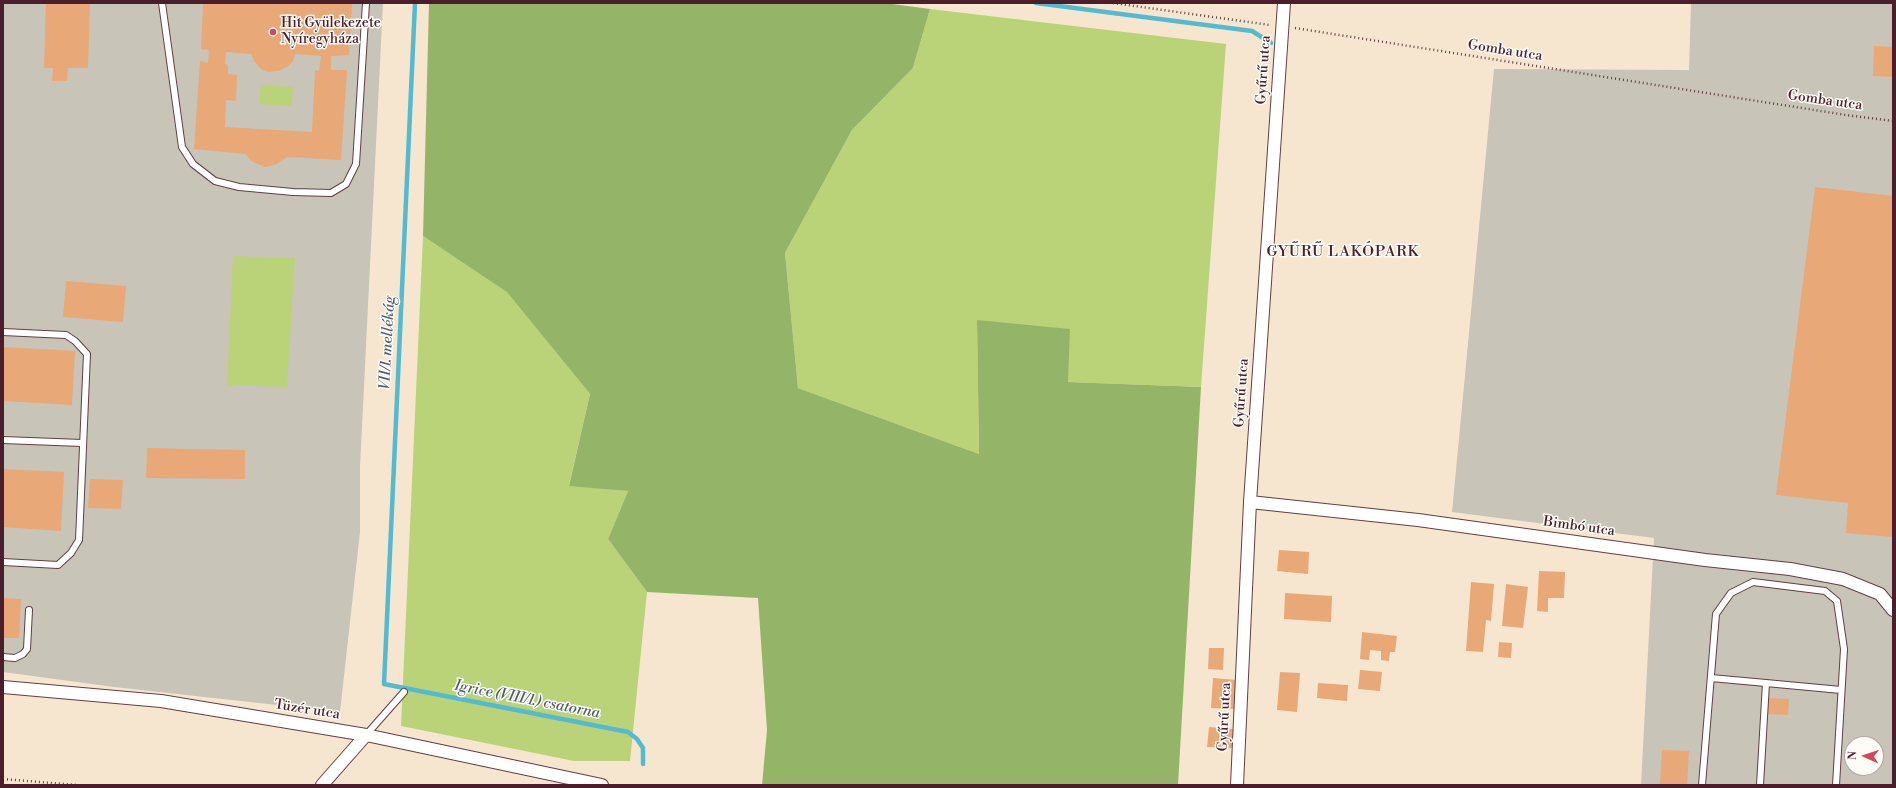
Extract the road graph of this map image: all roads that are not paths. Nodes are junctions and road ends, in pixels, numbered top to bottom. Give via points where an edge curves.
1 (162, 3) edge
2 (366, 3) edge
3 (1284, 3) edge
4 (3, 332) edge
5 (3, 440) edge
6 (82, 443) junction
7 (1250, 502) junction
8 (3, 562) edge
9 (29, 610) dead end
10 (1893, 610) edge
11 (3, 657) edge
12 (1711, 678) junction
13 (1766, 683) junction
14 (3, 687) edge
15 (1841, 690) junction
16 (404, 692) dead end
17 (366, 735) junction
18 (322, 785) edge
19 (602, 785) edge
20 (1237, 785) edge
21 (1702, 785) edge
22 (1760, 785) edge
23 (1836, 785) edge

1 - 2 lane via 182,147 193,164 215,181 239,188 331,193 346,184 356,164
3 - 7 street, Gyűrű utca
4 - 6 lane via 66,335 75,340 87,354
5 - 6 lane
6 - 8 lane via 79,540 71,553 58,565
7 - 10 street, Bimbó utca via 1418,520 1705,560 1790,569 1843,579 1880,594
7 - 20 street, Gyűrű utca
9 - 11 lane via 26,648 23,654 15,658
12 - 13 lane
12 - 15 lane via 1716,614 1731,593 1753,582 1825,591 1837,601 1844,649
12 - 21 lane
13 - 15 lane
13 - 22 lane
14 - 17 street, Tüzér utca via 161,701
15 - 23 lane
16 - 17 lane
17 - 18 street
17 - 19 street, Tüzér utca

